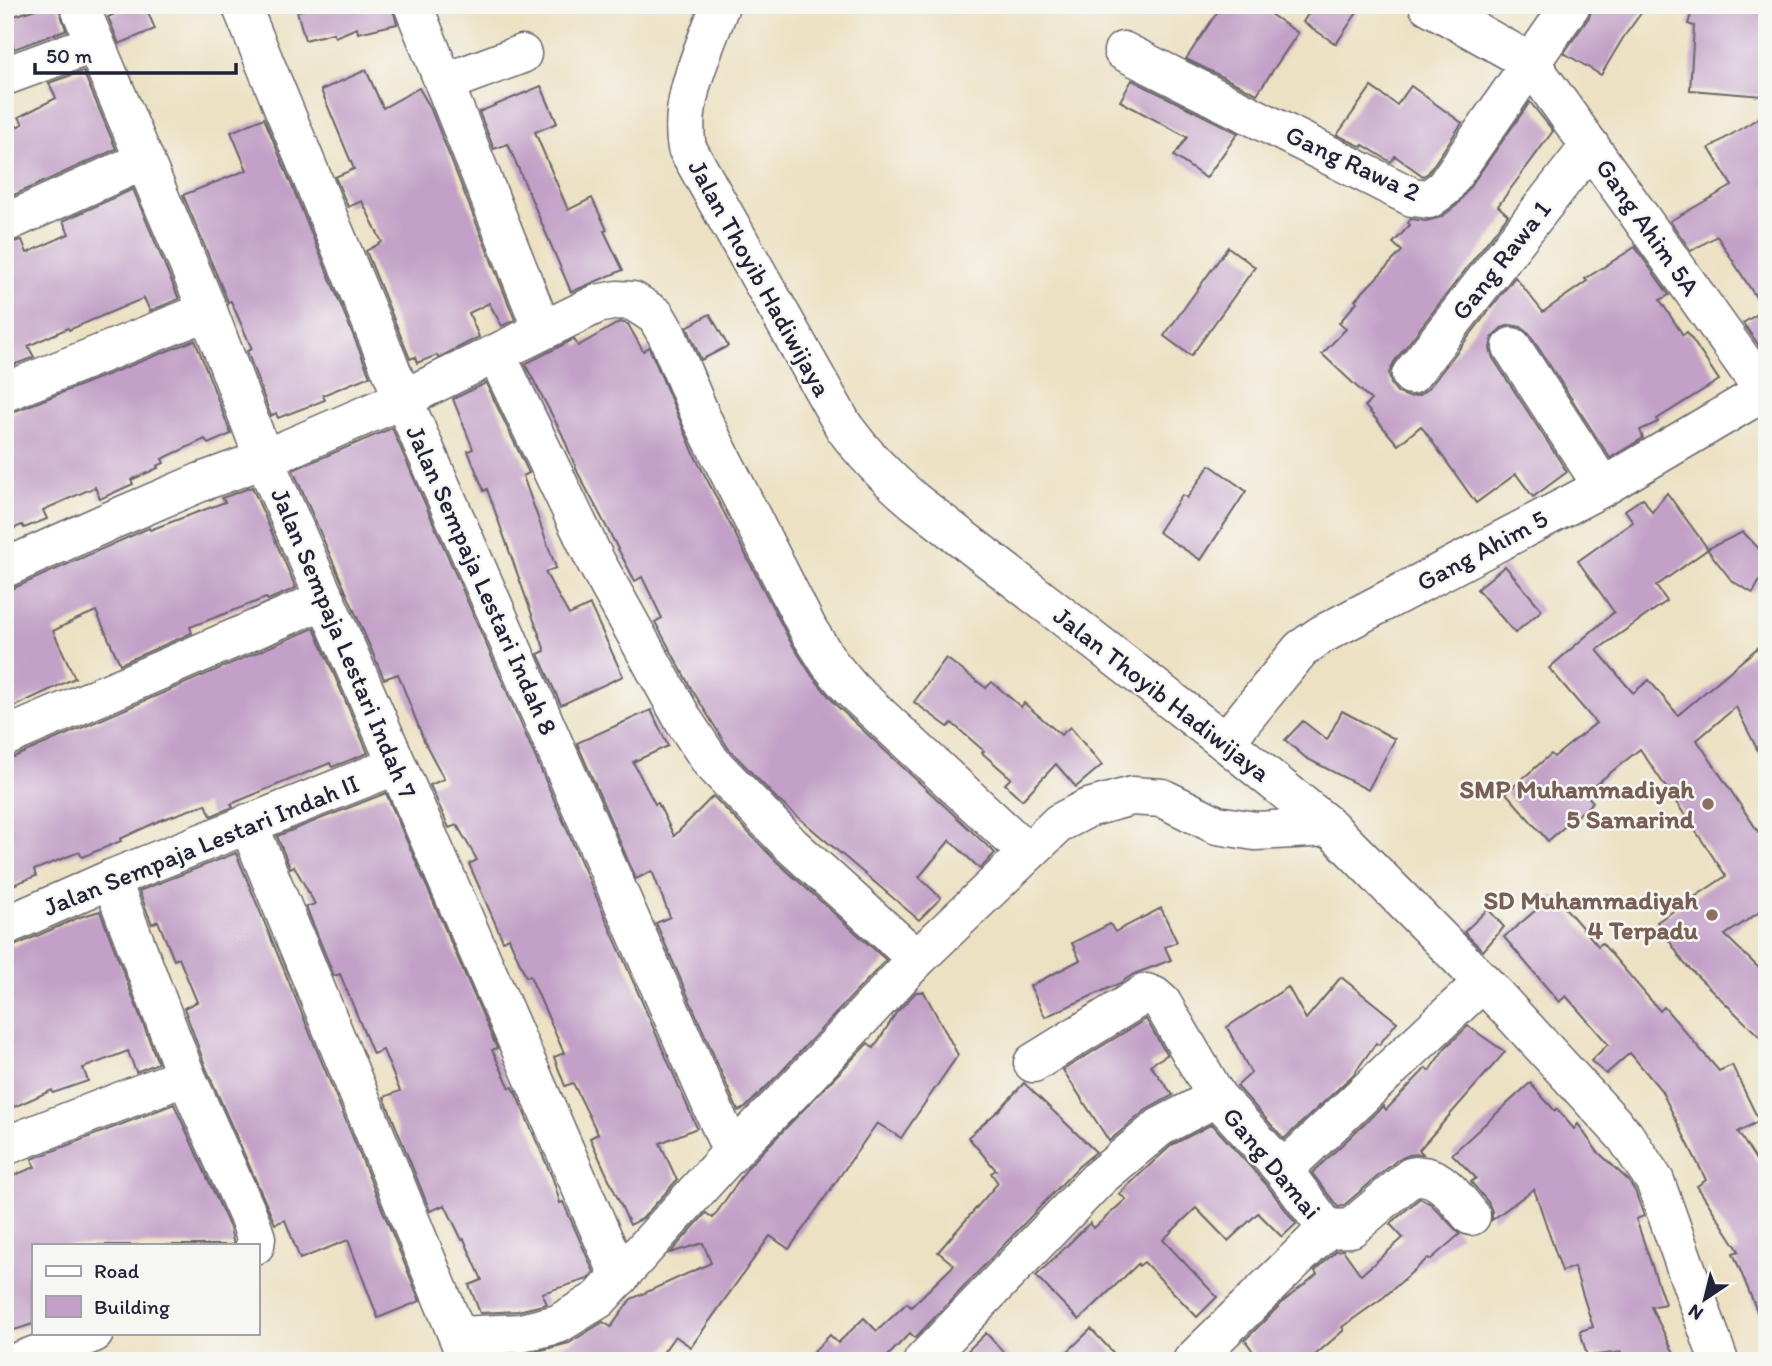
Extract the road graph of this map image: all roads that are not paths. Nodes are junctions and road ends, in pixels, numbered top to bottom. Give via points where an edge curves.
1 (79, 5) edge
2 (241, 5) edge
3 (413, 5) edge
4 (720, 5) edge
5 (1428, 5) edge
6 (1571, 5) edge
7 (95, 43) junction
8 (1123, 51) dead end
9 (522, 54) dead end
10 (1530, 62) junction
11 (5, 76) edge
12 (444, 83) junction
13 (1590, 146) junction
14 (145, 160) junction
15 (5, 223) edge
16 (208, 311) junction
17 (542, 329) junction
18 (1512, 347) dead end
19 (496, 354) junction
20 (1411, 375) dead end
21 (1766, 390) edge
22 (5, 392) edge
23 (403, 398) junction
24 (264, 459) junction
25 (1603, 487) junction
26 (5, 568) edge
27 (326, 599) junction
28 (5, 737) edge
29 (1225, 742) junction
30 (397, 765) junction
31 (248, 823) junction
32 (1330, 827) junction
33 (1027, 852) junction
34 (111, 879) junction
35 (5, 926) edge
36 (917, 959) junction
37 (1483, 982) junction
38 (1033, 1063) dead end
39 (186, 1076) junction
40 (1217, 1097) junction
41 (5, 1146) edge
42 (732, 1152) junction
43 (1283, 1170) junction
44 (1471, 1216) dead end
45 (1327, 1230) junction
46 (255, 1244) edge
47 (620, 1277) junction
48 (91, 1334) edge
49 (463, 1349) edge
50 (20, 1361) edge
51 (923, 1361) edge
52 (1192, 1361) edge
53 (1719, 1361) edge

1 - 7 street, Jalan Sempaja Lestari Indah 7
2 - 23 street, Jalan Sempaja Lestari Indah 8
3 - 12 street
4 - 29 street, Jalan Thoyib Hadiwijaya via 685,110 687,148 844,427 895,485
5 - 10 street
6 - 10 street
7 - 11 street
7 - 14 street, Jalan Sempaja Lestari Indah 7
8 - 10 street, Gang Rawa 2 via 1420,199 1429,199 1444,188
9 - 12 street
10 - 13 street, Gang Ahim 5A
12 - 17 street
13 - 20 street, Gang Rawa 1
13 - 21 street, Gang Ahim 5A
14 - 15 street
14 - 16 street, Jalan Sempaja Lestari Indah 7
16 - 22 street
16 - 24 street, Jalan Sempaja Lestari Indah 7
17 - 19 street
17 - 33 street via 597,303 617,300 633,301 656,316 808,631 830,664 851,689
18 - 25 street
19 - 23 street
19 - 36 street via 596,562 711,762 791,845
21 - 25 street, Gang Ahim 5
23 - 24 street
23 - 42 street, Jalan Sempaja Lestari Indah 8
24 - 26 street
24 - 27 street, Jalan Sempaja Lestari Indah 7
25 - 29 street, Gang Ahim 5 via 1321,635 1301,649
27 - 28 street
27 - 30 street, Jalan Sempaja Lestari Indah 7
29 - 32 street, Jalan Thoyib Hadiwijaya
30 - 31 street, Jalan Sempaja Lestari Indah II
30 - 47 street, Jalan Sempaja Lestari Indah 7
31 - 34 street, Jalan Sempaja Lestari Indah II
31 - 49 street
32 - 33 street via 1255,831 1217,825 1162,797 1132,796 1088,807 1059,823
32 - 37 street, Jalan Thoyib Hadiwijaya
33 - 36 street
34 - 35 street, Jalan Sempaja Lestari Indah II
34 - 39 street
36 - 42 street
37 - 43 street
37 - 53 street, Jalan Thoyib Hadiwijaya via 1642,1159 1655,1181
38 - 40 street via 1146,993 1162,1003
39 - 41 street
39 - 46 street via 250,1220
40 - 43 street, Gang Damai
40 - 51 street, Gang Damai via 1160,1127 1100,1177
42 - 47 street
43 - 45 street, Gang Damai
44 - 45 street via 1439,1181 1420,1175 1411,1177 1351,1228
45 - 52 street, Gang Damai
47 - 49 street via 599,1299 558,1324
48 - 50 street

